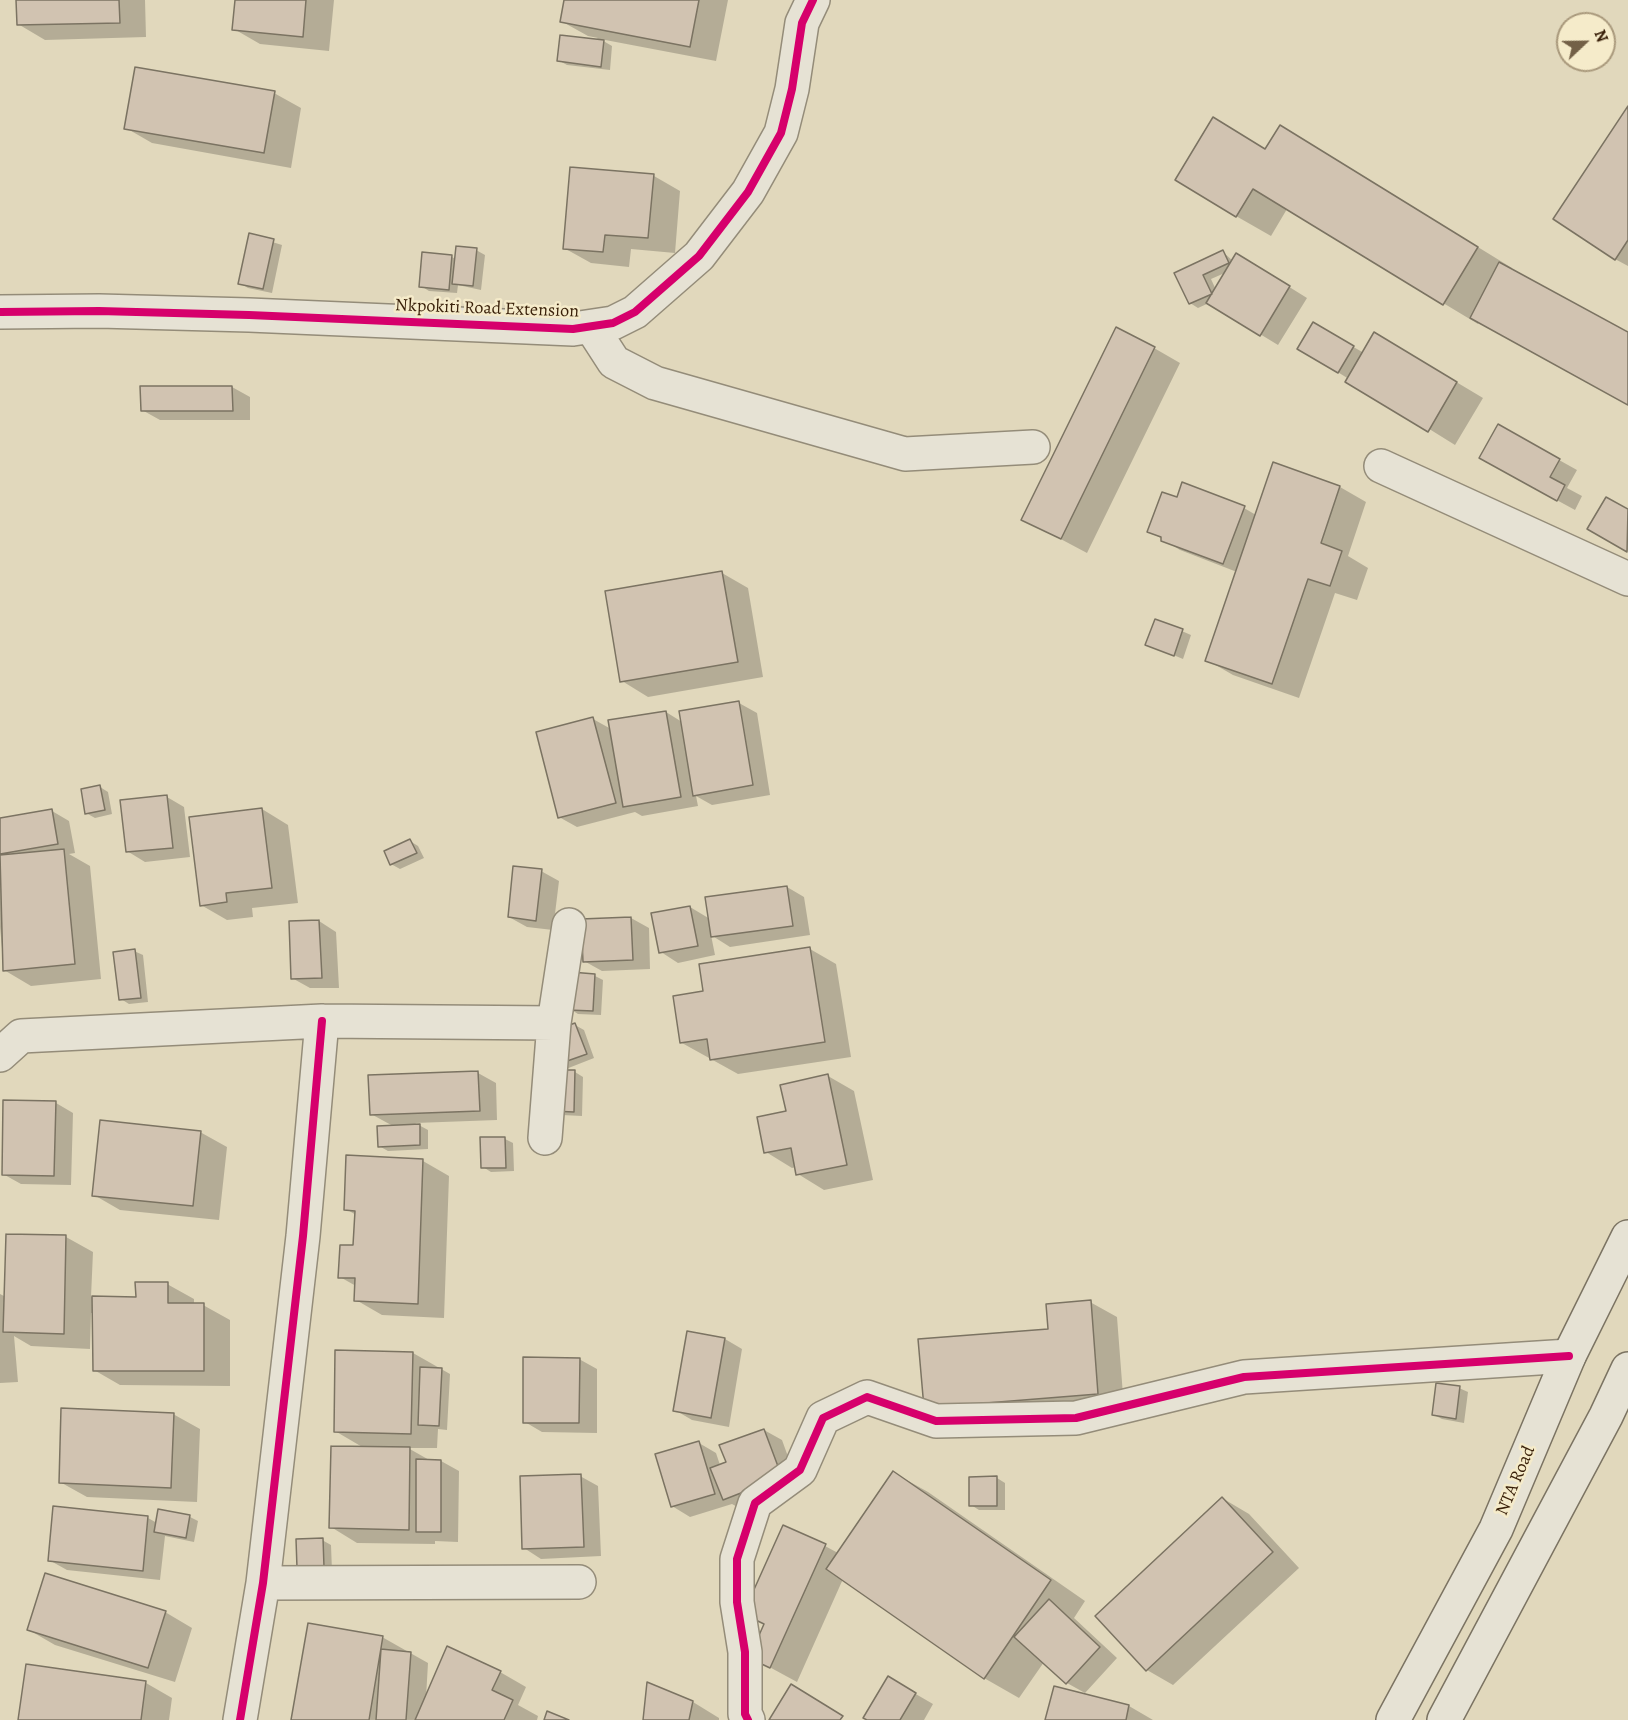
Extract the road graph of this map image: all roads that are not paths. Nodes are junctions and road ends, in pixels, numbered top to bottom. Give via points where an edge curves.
1 (813, 0) edge
2 (0, 312) edge
3 (592, 328) junction
4 (1033, 447) dead end
5 (1381, 466) dead end
6 (1628, 579) edge
7 (569, 925) dead end
8 (322, 1021) junction
9 (554, 1023) junction
10 (0, 1055) edge
11 (545, 1138) dead end
12 (1628, 1237) edge
13 (1569, 1356) junction
14 (1628, 1369) edge
15 (579, 1582) dead end
16 (262, 1583) junction
17 (240, 1720) edge
18 (748, 1720) edge
19 (1393, 1720) edge
20 (1444, 1720) edge

1 - 3 street, Nkpokiti Road Extension via 802,23 781,133 748,192 699,256 635,312
2 - 3 street, Nkpokiti Road Extension via 191,313
3 - 4 street via 614,362 655,383 905,454
5 - 6 street
7 - 9 street
8 - 9 street
8 - 10 street via 21,1036
8 - 16 street via 303,1236
9 - 11 street
12 - 13 street, NTA Road
13 - 18 street via 1244,1377 1076,1418 936,1421 867,1397 823,1418 800,1470 755,1503 737,1559
13 - 19 street, NTA Road via 1496,1529
14 - 20 street
15 - 16 street
16 - 17 street

